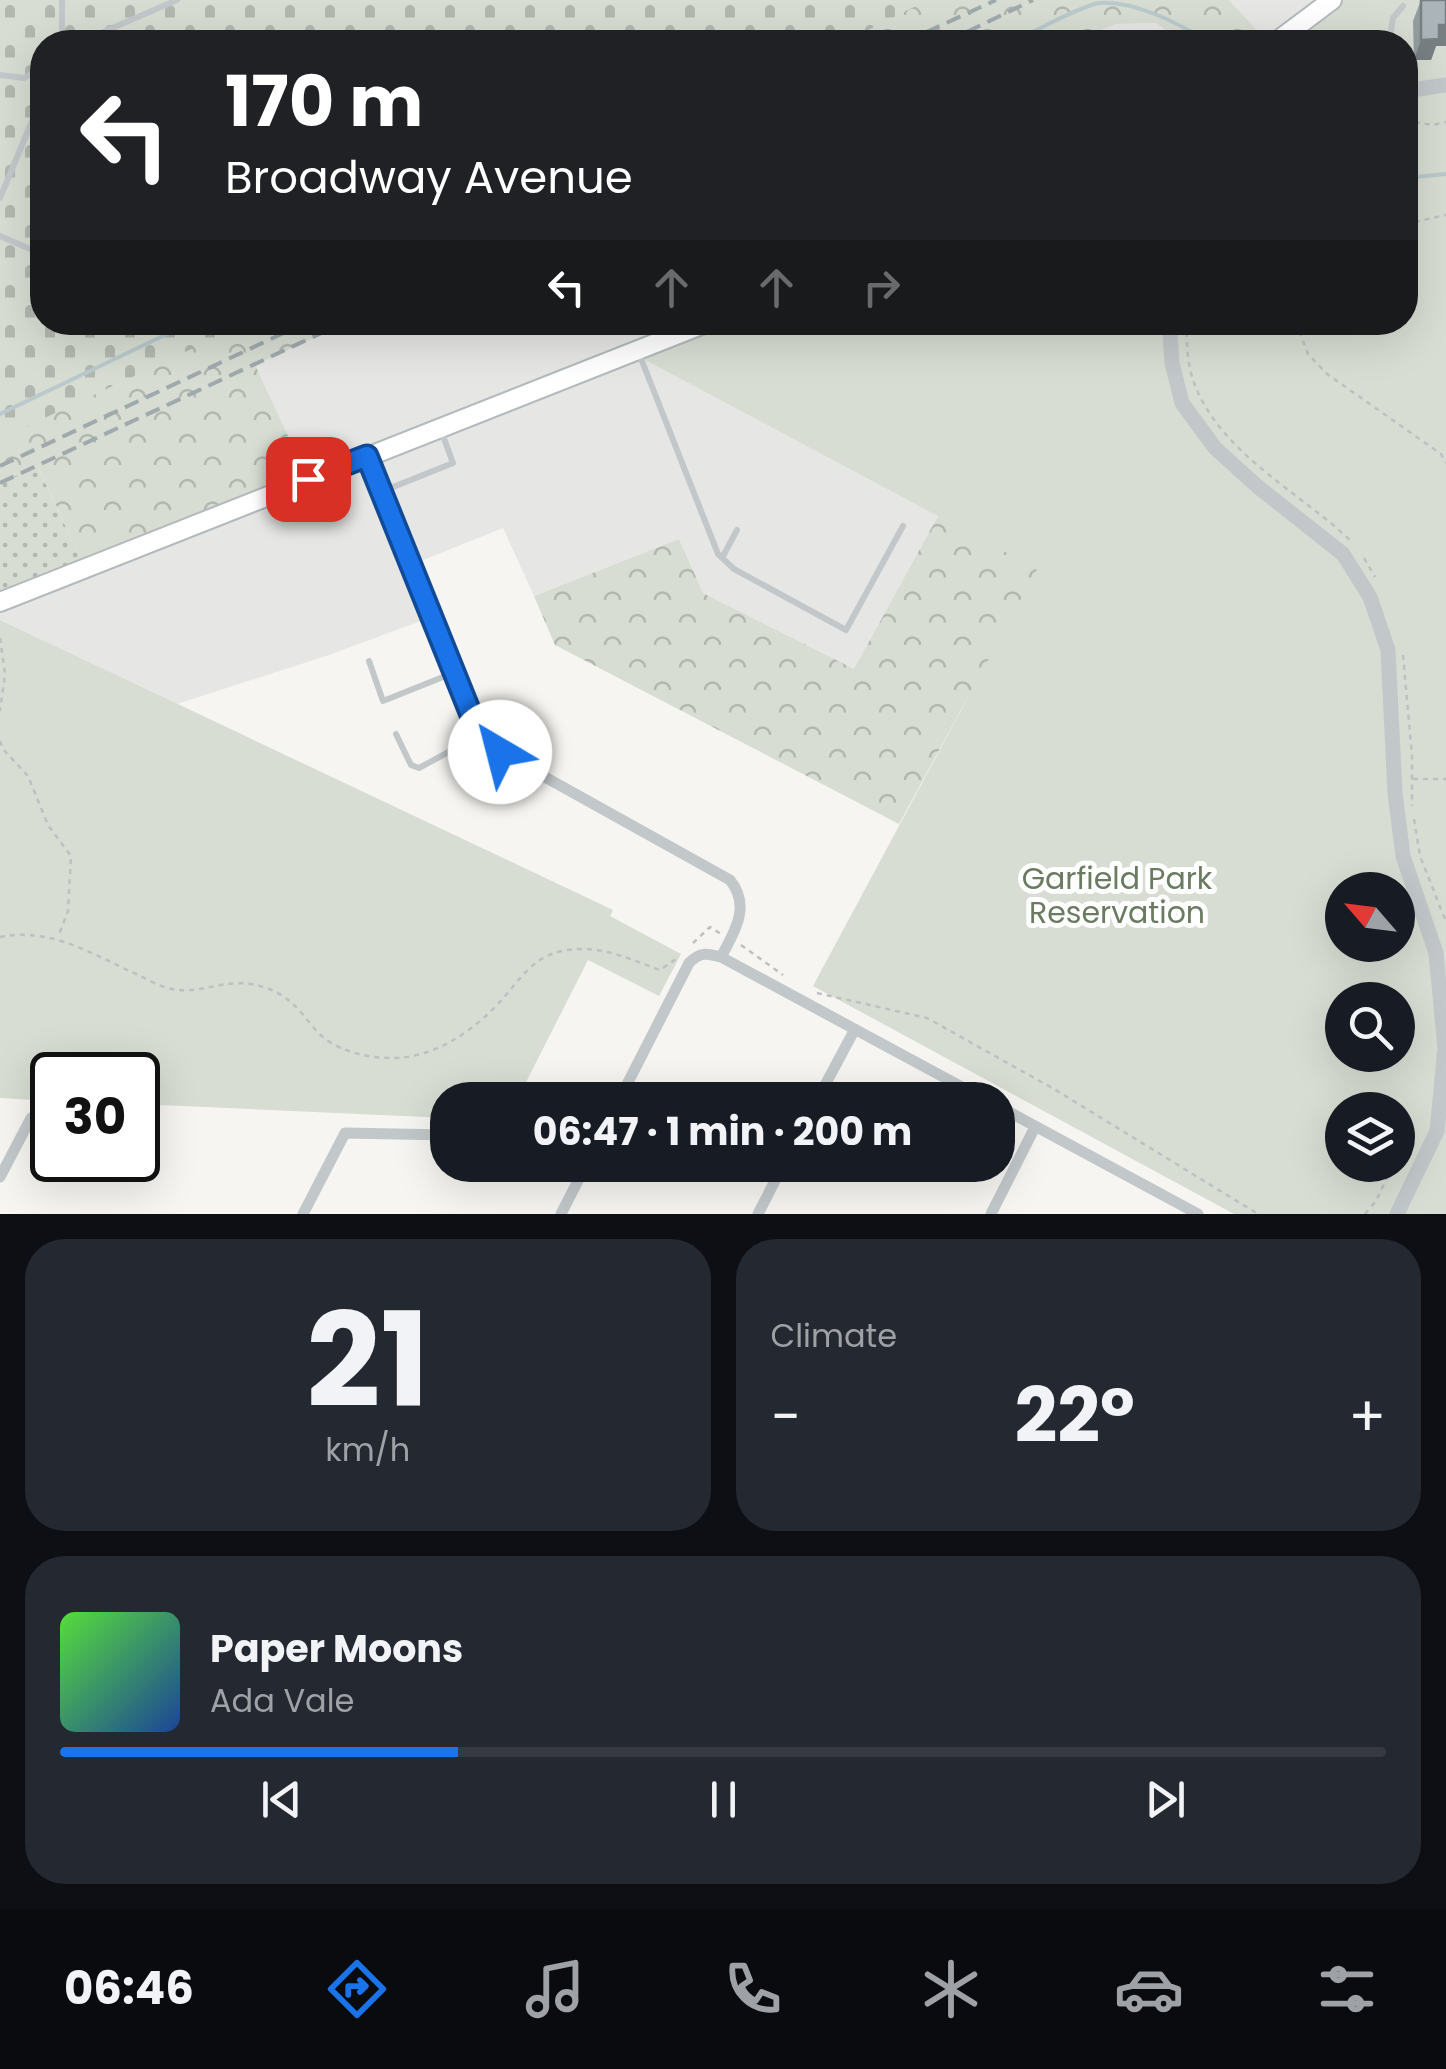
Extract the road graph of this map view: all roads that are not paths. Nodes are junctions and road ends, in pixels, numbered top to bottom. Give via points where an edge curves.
1 (62, 0) edge
2 (176, 0) edge
3 (1332, 0) edge
4 (1403, 6) dead end
5 (62, 30) edge
6 (107, 30) edge
7 (1292, 30) edge
8 (1391, 30) edge
9 (0, 75) edge
10 (30, 75) edge
11 (1446, 85) edge
12 (1418, 89) edge
13 (30, 127) edge
14 (0, 198) edge
15 (0, 236) edge
16 (30, 249) edge
17 (675, 335) edge
18 (1170, 335) edge
19 (637, 350) junction
20 (440, 427) junction
21 (367, 456) junction
22 (382, 491) junction
23 (903, 526) dead end
24 (737, 530) dead end
25 (722, 558) junction
26 (0, 602) edge
27 (369, 662) dead end
28 (454, 672) junction
29 (396, 734) dead end
30 (481, 734) junction
31 (721, 957) junction
32 (1441, 957) edge
33 (855, 1029) junction
34 (628, 1082) edge
35 (827, 1082) edge
36 (953, 1082) edge
37 (1015, 1116) edge
38 (30, 1120) edge
39 (1035, 1127) junction
40 (1441, 1130) edge
41 (430, 1135) edge
42 (0, 1177) edge
43 (577, 1182) edge
44 (775, 1182) edge
45 (1180, 1209) edge
46 (303, 1214) edge
47 (561, 1214) edge
48 (758, 1214) edge
49 (991, 1214) edge
50 (1198, 1214) edge
51 (1397, 1214) edge

1 - 5 lane
2 - 6 lane
3 - 7 main road
4 - 8 lane
9 - 10 lane
11 - 12 street
13 - 14 lane
15 - 16 lane
17 - 19 main road
18 - 32 street via 1182,403 1214,448 1342,554 1370,597 1388,650 1403,856
19 - 20 main road
19 - 25 lane
20 - 21 main road
20 - 22 lane via 452,464
21 - 22 street
21 - 26 main road
22 - 28 street
23 - 25 lane via 846,630
24 - 25 lane
27 - 28 lane via 383,701
28 - 30 street
29 - 30 lane via 419,768
30 - 31 street via 500,752 730,880 742,898 741,911
31 - 33 street
31 - 34 street via 698,954 688,963
32 - 40 street
33 - 35 street
33 - 36 street
37 - 39 street
38 - 42 street
39 - 45 street
39 - 49 street
40 - 51 street
41 - 46 street via 345,1133
43 - 47 street
44 - 48 street
45 - 50 street

